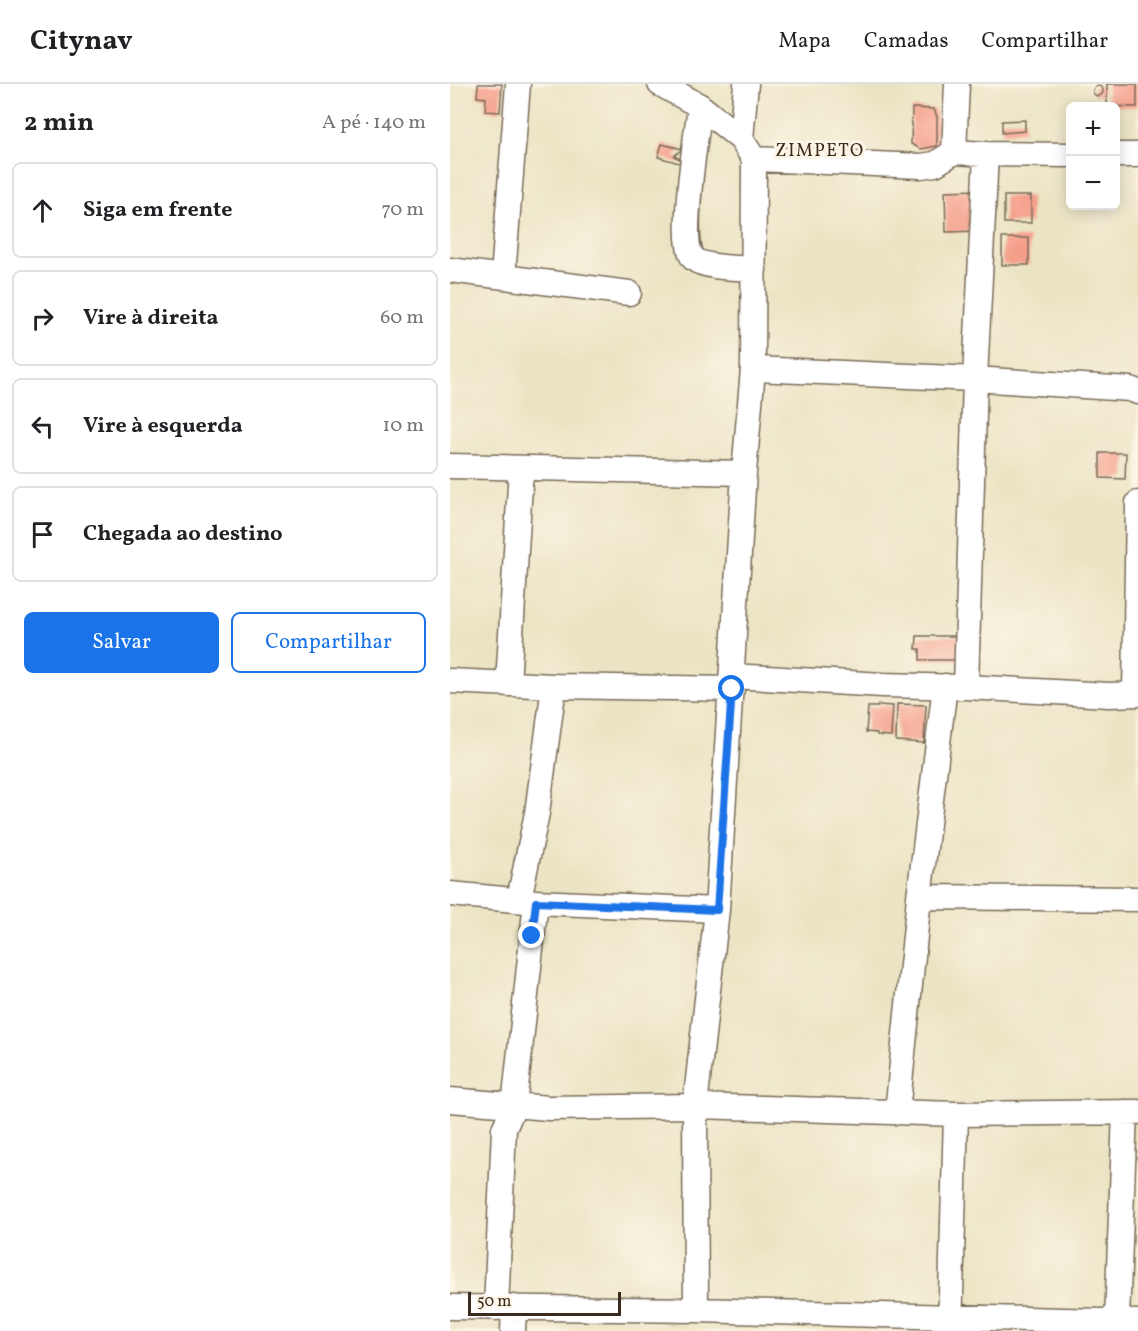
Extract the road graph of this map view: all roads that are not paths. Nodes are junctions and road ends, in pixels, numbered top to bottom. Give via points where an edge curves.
1 (518, 84) edge
2 (660, 84) edge
3 (746, 84) edge
4 (957, 84) edge
5 (700, 106) junction
6 (741, 139) junction
7 (954, 152) junction
8 (986, 154) junction
9 (1066, 155) edge
10 (1120, 155) edge
11 (1138, 155) edge
12 (754, 159) junction
13 (754, 269) junction
14 (450, 270) edge
15 (503, 276) junction
16 (629, 293) dead end
17 (753, 369) junction
18 (975, 379) junction
19 (1138, 392) edge
20 (450, 466) edge
21 (521, 468) junction
22 (744, 473) junction
23 (1138, 503) edge
24 (450, 681) edge
25 (732, 682) junction
26 (508, 684) junction
27 (554, 686) junction
28 (955, 686) junction
29 (1136, 694) edge
30 (450, 894) edge
31 (919, 897) junction
32 (1138, 899) edge
33 (528, 900) junction
34 (717, 910) junction
35 (450, 1100) edge
36 (514, 1106) junction
37 (695, 1106) junction
38 (897, 1112) junction
39 (1132, 1112) edge
40 (956, 1114) junction
41 (450, 1307) edge
42 (508, 1315) edge
43 (710, 1317) edge
44 (950, 1324) edge
45 (1131, 1324) edge

1 - 15 street
2 - 5 street
3 - 6 street
4 - 7 street
5 - 6 street
5 - 13 street via 688,250 695,260 711,265
6 - 12 street
7 - 8 street
7 - 12 street via 935,164 921,166
8 - 9 street
8 - 18 street
10 - 11 street
12 - 13 street
13 - 17 street
14 - 15 street
15 - 16 street
17 - 18 street
17 - 22 street
18 - 19 street
18 - 28 street
20 - 21 street
21 - 22 street
21 - 26 street
22 - 25 street
23 - 29 street
24 - 26 street
25 - 27 street
25 - 28 street
25 - 34 street
26 - 27 street
27 - 33 street
28 - 29 street
28 - 31 street
30 - 33 street
31 - 32 street
31 - 38 street
33 - 34 street
33 - 36 street
34 - 37 street
35 - 36 street
36 - 37 street
36 - 42 street via 504,1129
37 - 38 street
37 - 43 street
38 - 40 street
39 - 40 street
39 - 45 street
40 - 44 street
41 - 42 street
42 - 43 street
43 - 44 street
44 - 45 street

